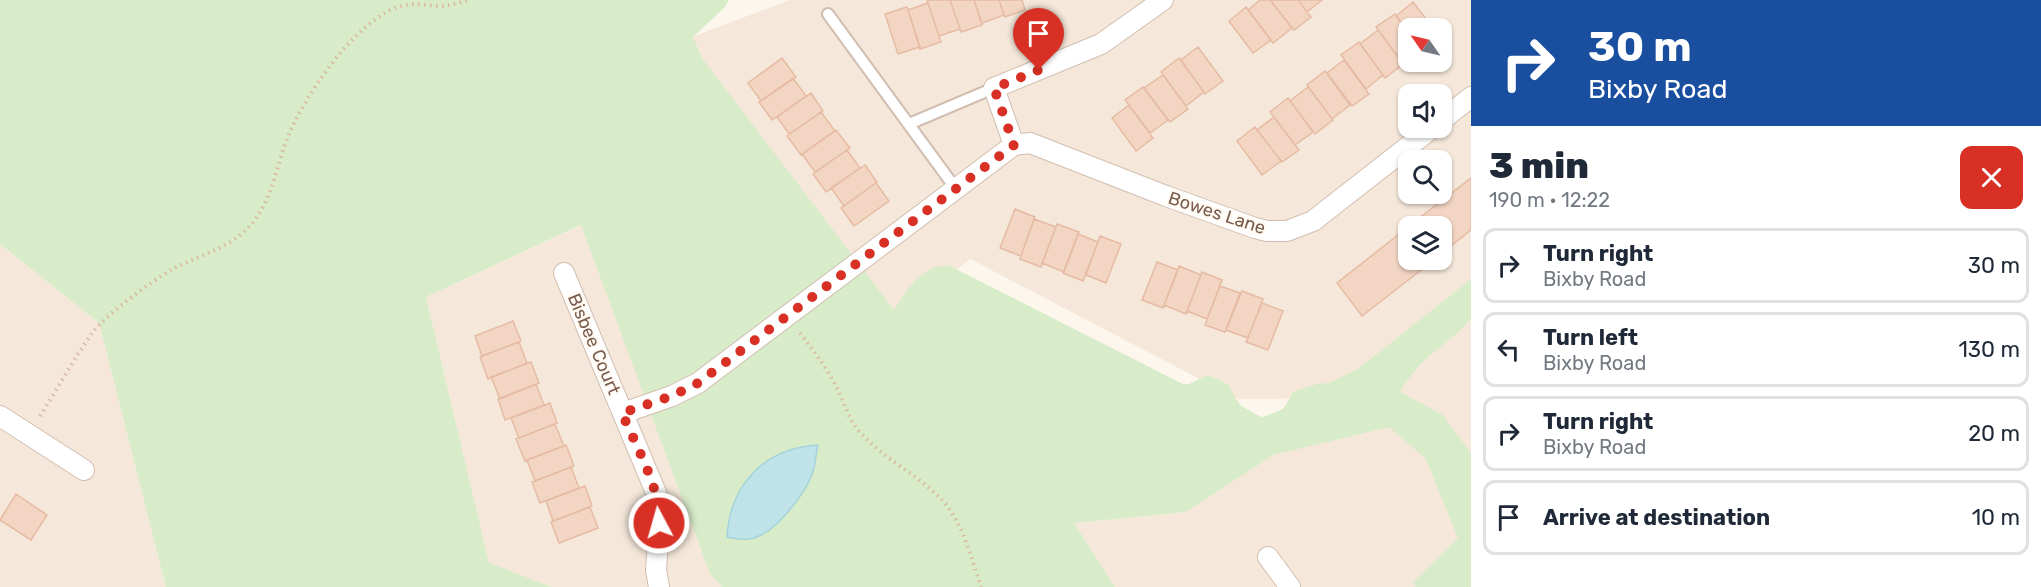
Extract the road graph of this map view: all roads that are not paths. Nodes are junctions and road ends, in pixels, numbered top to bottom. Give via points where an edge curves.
1 (1162, 0) edge
2 (828, 14) dead end
3 (994, 88) junction
4 (1471, 97) edge
5 (1452, 112) edge
6 (909, 124) junction
7 (1419, 138) edge
8 (1014, 145) junction
9 (956, 189) junction
10 (564, 273) dead end
11 (622, 413) junction
12 (0, 416) edge
13 (84, 470) dead end
14 (1268, 557) dead end
15 (659, 587) edge
16 (1290, 587) edge

1 - 3 street via 1101,44
2 - 6 lane
3 - 6 lane
3 - 8 street
4 - 5 street
6 - 9 lane
7 - 8 street, Bowes Lane via 1313,221 1278,232 1210,212 1029,143
8 - 9 street
9 - 11 street via 698,383
10 - 11 street, Bisbee Court
11 - 15 street, Bisbee Court via 657,495
12 - 13 street
14 - 16 street

